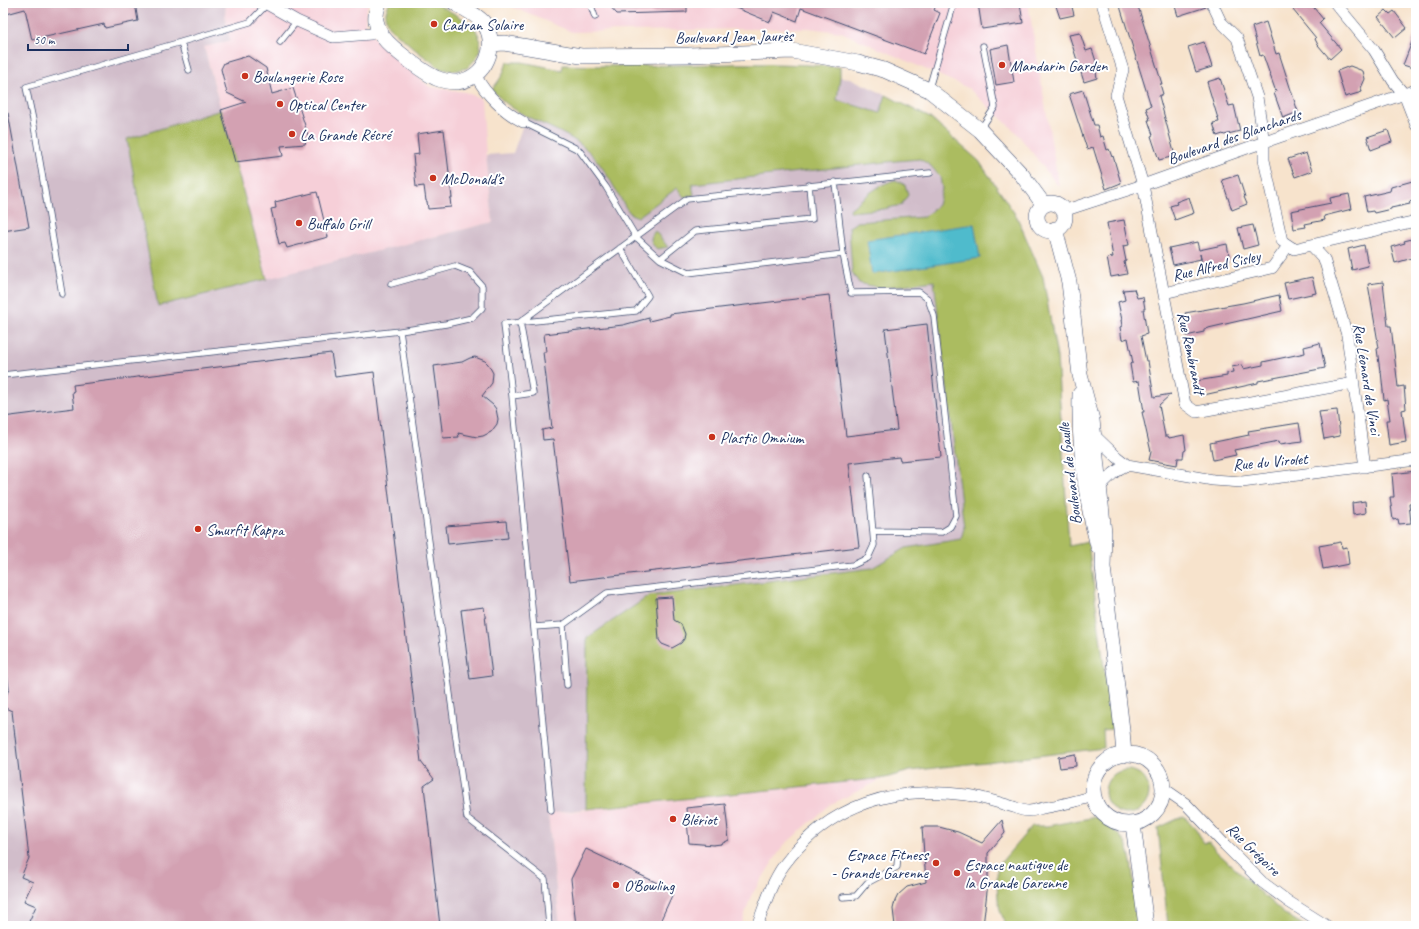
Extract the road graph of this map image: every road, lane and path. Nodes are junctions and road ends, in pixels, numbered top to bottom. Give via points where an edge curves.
1 (379, 3) edge
2 (455, 3) edge
3 (590, 3) edge
4 (954, 3) edge
5 (1102, 3) edge
6 (1212, 3) edge
7 (1335, 3) edge
8 (266, 4) edge
9 (595, 17) dead end
10 (297, 21) junction
11 (379, 30) junction
12 (181, 42) junction
13 (280, 42) dead end
14 (491, 44) junction
15 (983, 46) dead end
16 (189, 70) dead end
17 (476, 76) junction
18 (929, 90) junction
19 (1416, 90) edge
20 (1404, 94) junction
21 (523, 122) joint
22 (1416, 125) edge
23 (980, 130) junction
24 (1264, 143) junction
25 (930, 173) dead end
26 (835, 182) junction
27 (808, 185) junction
28 (1143, 185) junction
29 (1044, 205) junction
30 (1063, 211) junction
31 (1416, 221) edge
32 (1055, 229) junction
33 (636, 237) junction
34 (1311, 245) junction
35 (1288, 246) junction
36 (620, 248) junction
37 (844, 254) junction
38 (660, 259) junction
39 (391, 284) dead end
40 (1164, 293) junction
41 (62, 294) dead end
42 (520, 322) junction
43 (400, 331) junction
44 (3, 375) edge
45 (1080, 375) junction
46 (1354, 383) junction
47 (512, 396) junction
48 (1093, 434) junction
49 (1416, 460) edge
50 (1128, 464) junction
51 (1365, 466) junction
52 (868, 476) dead end
53 (1099, 489) junction
54 (873, 531) junction
55 (1103, 567) junction
56 (563, 625) junction
57 (534, 626) junction
58 (567, 685) dead end
59 (1124, 754) junction
60 (1163, 788) junction
61 (1094, 796) junction
62 (551, 810) dead end
63 (1133, 824) junction
64 (898, 852) dead end
65 (843, 897) dead end
66 (549, 926) edge
67 (758, 926) edge
68 (1146, 926) edge
69 (1328, 926) edge

1 - 11 main road via 376,12
2 - 14 main road via 482,21
3 - 9 lane
4 - 18 lane
5 - 28 street, Rue Rembrandt via 1123,70 1116,94
6 - 24 street via 1221,22 1237,38 1257,97
7 - 20 street via 1374,50
8 - 10 street
8 - 12 lane via 250,22
10 - 11 street via 333,37 371,34
10 - 13 lane
11 - 17 main road via 394,48 436,78 459,82
12 - 16 lane
12 - 41 lane via 26,87
14 - 17 main road via 486,63
14 - 18 main road, Boulevard Jean Jaurès via 504,43 581,56 792,51 884,70
15 - 23 lane via 995,107
17 - 21 street via 484,89 510,115
18 - 23 main road, Boulevard Jean Jaurès
19 - 20 street, Boulevard des Blanchards
20 - 22 street
20 - 24 street, Boulevard des Blanchards
21 - 33 lane via 579,150 606,187
23 - 29 main road, Boulevard Jean Jaurès via 1022,175
24 - 28 street, Boulevard des Blanchards
24 - 35 street via 1264,160 1282,241
25 - 26 lane
26 - 27 lane
26 - 37 lane
27 - 33 lane via 687,199
27 - 38 lane via 812,219 695,231
28 - 30 street, Boulevard des Blanchards
28 - 40 street, Rue Rembrandt
29 - 30 main road via 1057,204
29 - 32 main road via 1038,211 1039,224 1046,230
30 - 32 main road via 1062,224
31 - 34 street
32 - 45 main road, Boulevard de Gaulle via 1069,282
33 - 36 lane
33 - 38 lane
34 - 35 street via 1294,249
34 - 46 street, Rue Léonard de Vinci via 1324,260 1332,284 1347,335
35 - 40 street, Rue Alfred Sisley via 1272,268
36 - 42 lane
36 - 42 lane via 648,296 636,311
37 - 38 lane via 688,273
37 - 54 lane via 851,293 918,292 928,299 934,316 956,516 950,527 942,532
39 - 43 lane via 455,266 470,272 482,286 482,308 472,318
40 - 46 street, Rue Rembrandt via 1185,404 1196,412
42 - 47 lane via 504,324
42 - 47 lane via 533,393
43 - 44 lane
43 - 66 lane via 467,818 545,879
45 - 48 main road, Boulevard de Gaulle via 1092,420
45 - 55 main road, Boulevard de Gaulle via 1079,421 1084,467 1091,520
46 - 51 street, Rue Léonard de Vinci
47 - 57 lane
48 - 50 street, Rue du Virolet
48 - 53 main road, Boulevard de Gaulle
49 - 51 street, Rue du Virolet
50 - 51 street, Rue du Virolet via 1213,480 1242,482
50 - 53 street via 1106,480
52 - 54 lane
53 - 55 main road, Boulevard de Gaulle via 1104,533
54 - 56 lane via 874,544 868,558 852,565 607,593
55 - 59 main road, Boulevard de Gaulle
56 - 57 lane
56 - 58 lane
57 - 62 lane
59 - 60 main road via 1142,757 1150,762 1162,778
59 - 61 main road via 1112,758 1102,766 1096,776
60 - 63 main road via 1159,806 1152,815
60 - 69 street, Rue Grégoire via 1186,804 1262,882
61 - 63 main road via 1103,814 1123,824
61 - 67 street via 1060,806 1028,811 968,795 934,792 877,798 839,814 808,838 784,865 769,892
63 - 68 main road
64 - 65 lane via 897,867 867,883 856,896

